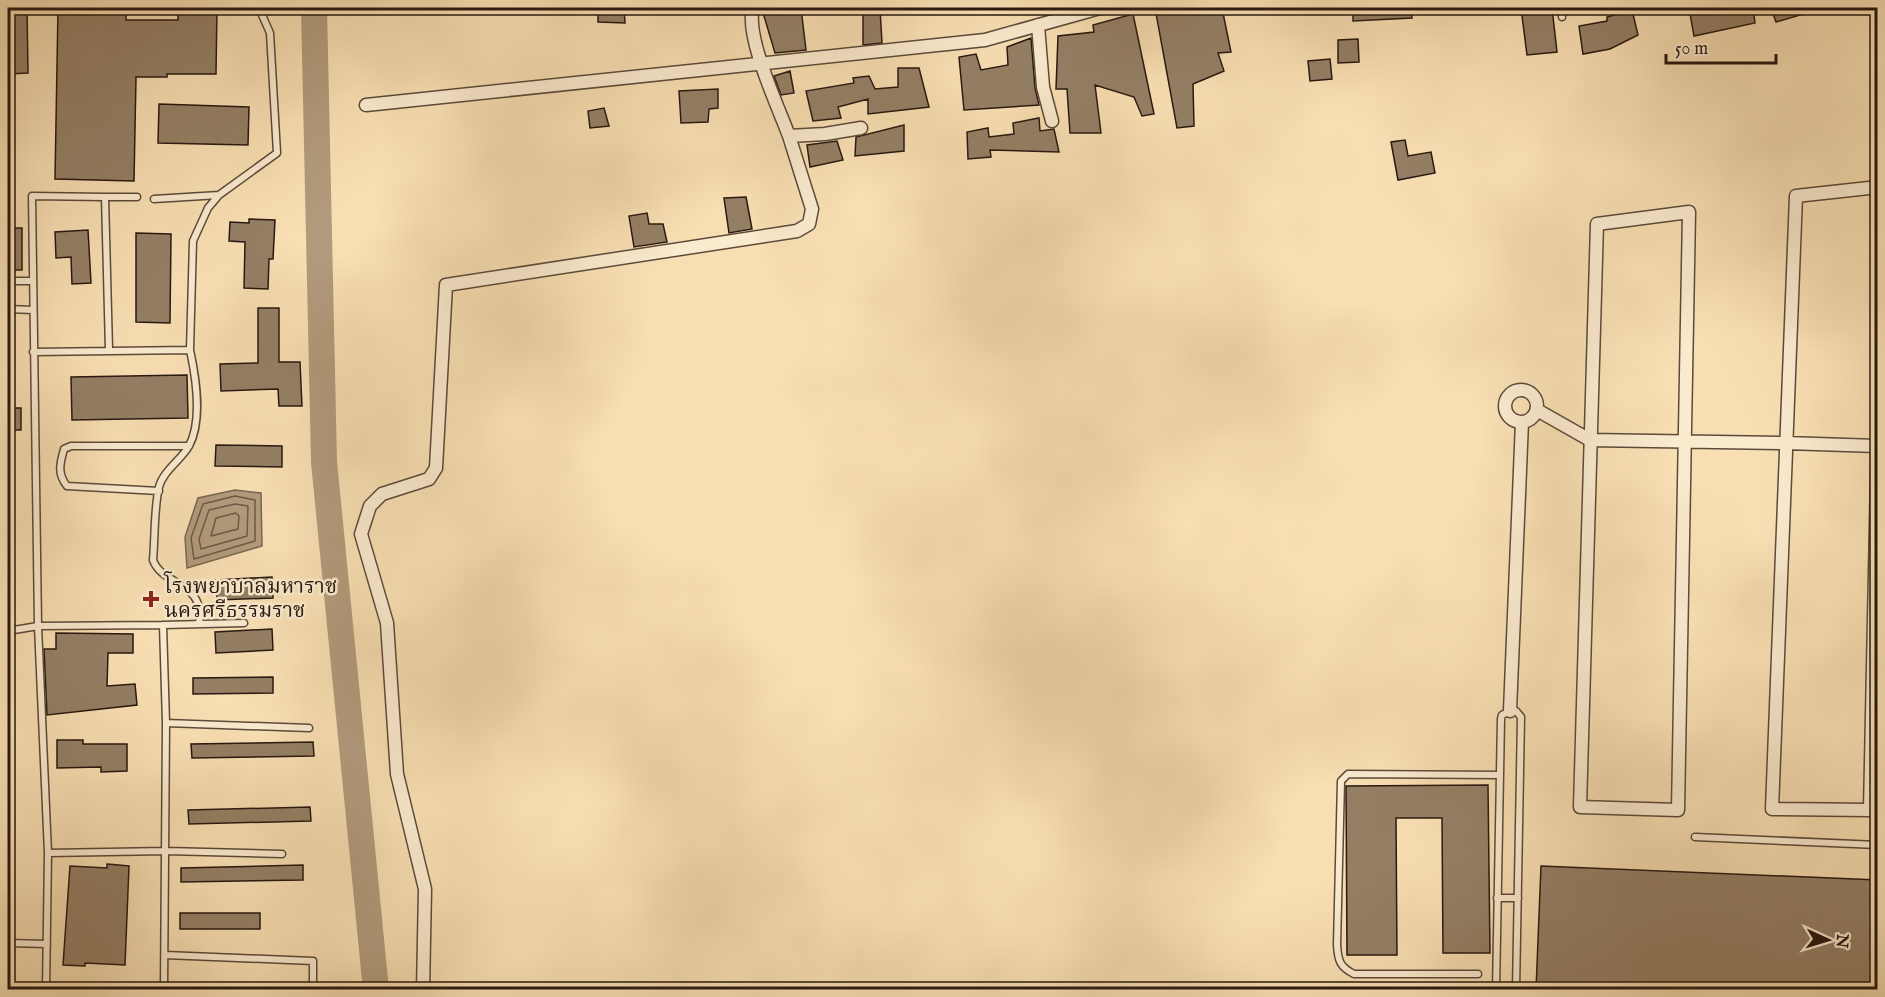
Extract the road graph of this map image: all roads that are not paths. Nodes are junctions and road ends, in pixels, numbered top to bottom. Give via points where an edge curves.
1 (259, 8) edge
2 (753, 8) edge
3 (1100, 8) edge
4 (1562, 8) edge
5 (1562, 17) dead end
6 (1038, 25) junction
7 (761, 63) junction
8 (366, 105) dead end
9 (1052, 121) dead end
10 (861, 128) dead end
11 (789, 136) junction
12 (1878, 187) edge
13 (219, 195) junction
14 (137, 197) dead end
15 (105, 198) junction
16 (154, 199) dead end
17 (33, 280) junction
18 (8, 281) edge
19 (8, 309) edge
20 (33, 310) junction
21 (109, 350) junction
22 (190, 350) junction
23 (33, 352) junction
24 (1537, 410) junction
25 (1522, 422) junction
26 (1878, 428) edge
27 (1590, 440) junction
28 (1683, 441) junction
29 (1786, 443) junction
30 (189, 446) junction
31 (1877, 446) edge
32 (159, 491) junction
33 (244, 622) dead end
34 (199, 624) junction
35 (163, 625) junction
36 (38, 626) junction
37 (8, 631) edge
38 (1510, 711) junction
39 (166, 723) junction
40 (309, 728) dead end
41 (1500, 775) junction
42 (1695, 837) dead end
43 (1878, 845) edge
44 (166, 851) junction
45 (48, 853) junction
46 (282, 854) dead end
47 (1497, 898) junction
48 (1518, 898) junction
49 (8, 943) edge
50 (46, 944) junction
51 (165, 955) junction
52 (1478, 974) dead end
53 (46, 990) edge
54 (164, 990) edge
55 (313, 990) edge
56 (423, 990) edge
57 (1496, 990) edge
58 (1516, 990) edge

1 - 13 lane via 270,33 277,153
2 - 7 street via 750,18
3 - 6 street
4 - 5 lane
6 - 7 street via 985,40
6 - 9 street via 1043,87
7 - 8 street
7 - 11 street
10 - 11 street
11 - 56 street via 813,209 810,224 797,231 446,285 436,468 429,479 382,494 370,506 361,534 387,623 397,774 424,889
12 - 29 street via 1796,196
13 - 16 lane
13 - 22 lane via 207,208 193,241
14 - 15 lane
15 - 17 lane via 32,195
15 - 21 lane
17 - 18 lane
17 - 20 lane
19 - 20 lane
20 - 23 lane
21 - 22 lane
21 - 23 lane
22 - 30 lane via 197,401
23 - 36 lane
24 - 25 street via 1532,418
24 - 25 street via 1533,394 1522,389 1512,392 1505,401 1505,411 1512,420
24 - 27 street
25 - 38 street
26 - 31 street
27 - 28 street
27 - 28 street via 1597,224 1689,212
27 - 28 street via 1581,807 1678,810
28 - 29 street
29 - 31 street
29 - 31 street via 1772,809 1870,810
30 - 32 lane via 159,485
30 - 32 lane via 64,449 59,468 67,486
32 - 34 lane via 153,560 159,570 190,591 201,611
33 - 34 lane
34 - 35 lane
35 - 36 lane
35 - 39 lane
36 - 37 lane
36 - 45 lane
38 - 41 lane via 1501,719
38 - 48 lane via 1521,717
39 - 40 lane
39 - 44 lane
41 - 47 lane
41 - 52 lane via 1348,774 1341,781 1337,957 1342,968 1354,974
42 - 43 lane
44 - 45 lane
44 - 46 lane
44 - 51 lane
45 - 50 lane
47 - 48 lane
47 - 57 lane
48 - 58 lane
49 - 50 lane
50 - 53 lane
51 - 54 lane
51 - 55 lane via 313,961

